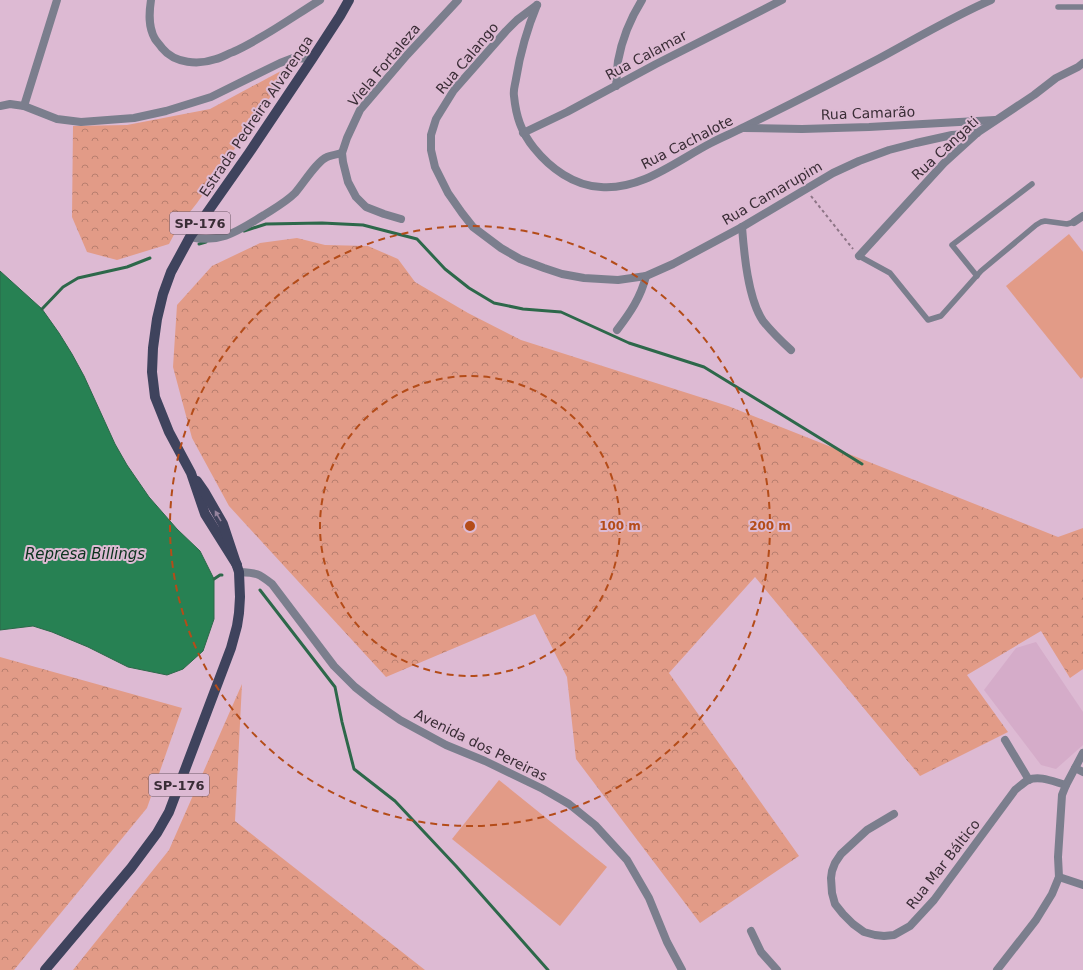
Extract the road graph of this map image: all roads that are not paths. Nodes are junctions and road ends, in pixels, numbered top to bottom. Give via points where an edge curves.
1 (57, 0) edge
2 (151, 0) edge
3 (320, 0) edge
4 (349, 0) edge
5 (458, 0) edge
6 (642, 0) edge
7 (782, 0) edge
8 (991, 0) edge
9 (538, 2) edge
10 (1058, 7) dead end
11 (1083, 7) edge
12 (312, 59) junction
13 (1083, 62) edge
14 (616, 86) junction
15 (0, 106) edge
16 (24, 106) junction
17 (995, 120) junction
18 (742, 128) junction
19 (523, 133) junction
20 (977, 133) junction
21 (342, 153) junction
22 (1032, 184) dead end
23 (1083, 216) edge
24 (401, 219) dead end
25 (1074, 222) joint
26 (742, 227) junction
27 (190, 237) junction
28 (859, 256) joint
29 (646, 276) junction
30 (977, 276) junction
31 (617, 330) dead end
32 (791, 350) dead end
33 (238, 568) junction
34 (1004, 740) dead end
35 (1083, 754) edge
36 (1080, 769) edge
37 (1029, 780) junction
38 (1066, 785) junction
39 (894, 814) dead end
40 (1059, 877) junction
41 (1083, 885) edge
42 (750, 931) dead end
43 (45, 970) edge
44 (682, 970) edge
45 (777, 970) edge
46 (997, 970) edge

1 - 16 street
2 - 3 street via 149,14 155,39 164,51 174,57 198,63 217,59 249,44
4 - 12 main road, Estrada Pedreira Alvarenga / SP-176
5 - 21 street, Viela Fortaleza via 360,110
6 - 14 street via 622,44
7 - 14 street, Rua Calamar
8 - 18 street, Rua Cachalote via 971,8 878,59
9 - 19 street, Rua Cachalote via 519,62 514,94
9 - 29 street, Rua Calango via 494,44 454,90 436,119 431,135 435,167 448,193 473,227 520,259 562,274 584,278 618,280
10 - 11 lane
12 - 16 street via 293,58 211,97 134,118 81,122 57,119
12 - 27 main road, Estrada Pedreira Alvarenga / SP-176
13 - 17 street, Rua Cangati
14 - 19 street, Rua Calamar
15 - 16 street
17 - 18 street, Rua Camarão via 869,127
17 - 20 street, Rua Cangati
18 - 19 street, Rua Cachalote via 711,142 654,175 621,186 601,187 584,184 562,175 542,158
20 - 26 street, Rua Camarupim via 952,135 916,143 860,161 833,173
20 - 28 street, Rua Cangati via 944,163
21 - 24 street via 348,182 356,197 366,206
21 - 27 street via 321,161 287,201 240,230 213,239 201,240
22 - 30 lane via 952,245
23 - 25 street
25 - 30 lane via 1067,224 1045,221 1036,225
26 - 29 street, Rua Camarupim
26 - 32 street via 746,266 756,308 762,320
27 - 33 main road, Estrada Pedreira Alvarenga / SP-176 via 171,272 163,294 153,348 155,397 169,432 191,473 205,514
28 - 30 lane via 890,273 928,320 941,316
29 - 31 street via 644,287 635,305
33 - 43 main road, Estrada Pedreira Alvarenga / SP-176 via 239,613 231,648 169,812 131,868
33 - 44 street, Avenida dos Pereiras via 261,575 272,584 334,666 355,688 374,702 400,720 446,745 506,770 543,789 569,804 595,825 627,860 649,898
34 - 37 street
35 - 36 street
36 - 38 street
37 - 38 street via 1043,778
37 - 39 street, Rua Mar Báltico via 1015,790 934,900 910,926 894,934 875,935 864,932 853,924 835,904 832,871 841,854 867,830
38 - 40 street via 1062,795 1060,820
40 - 41 street
40 - 46 street via 1036,920
42 - 45 street via 761,952

